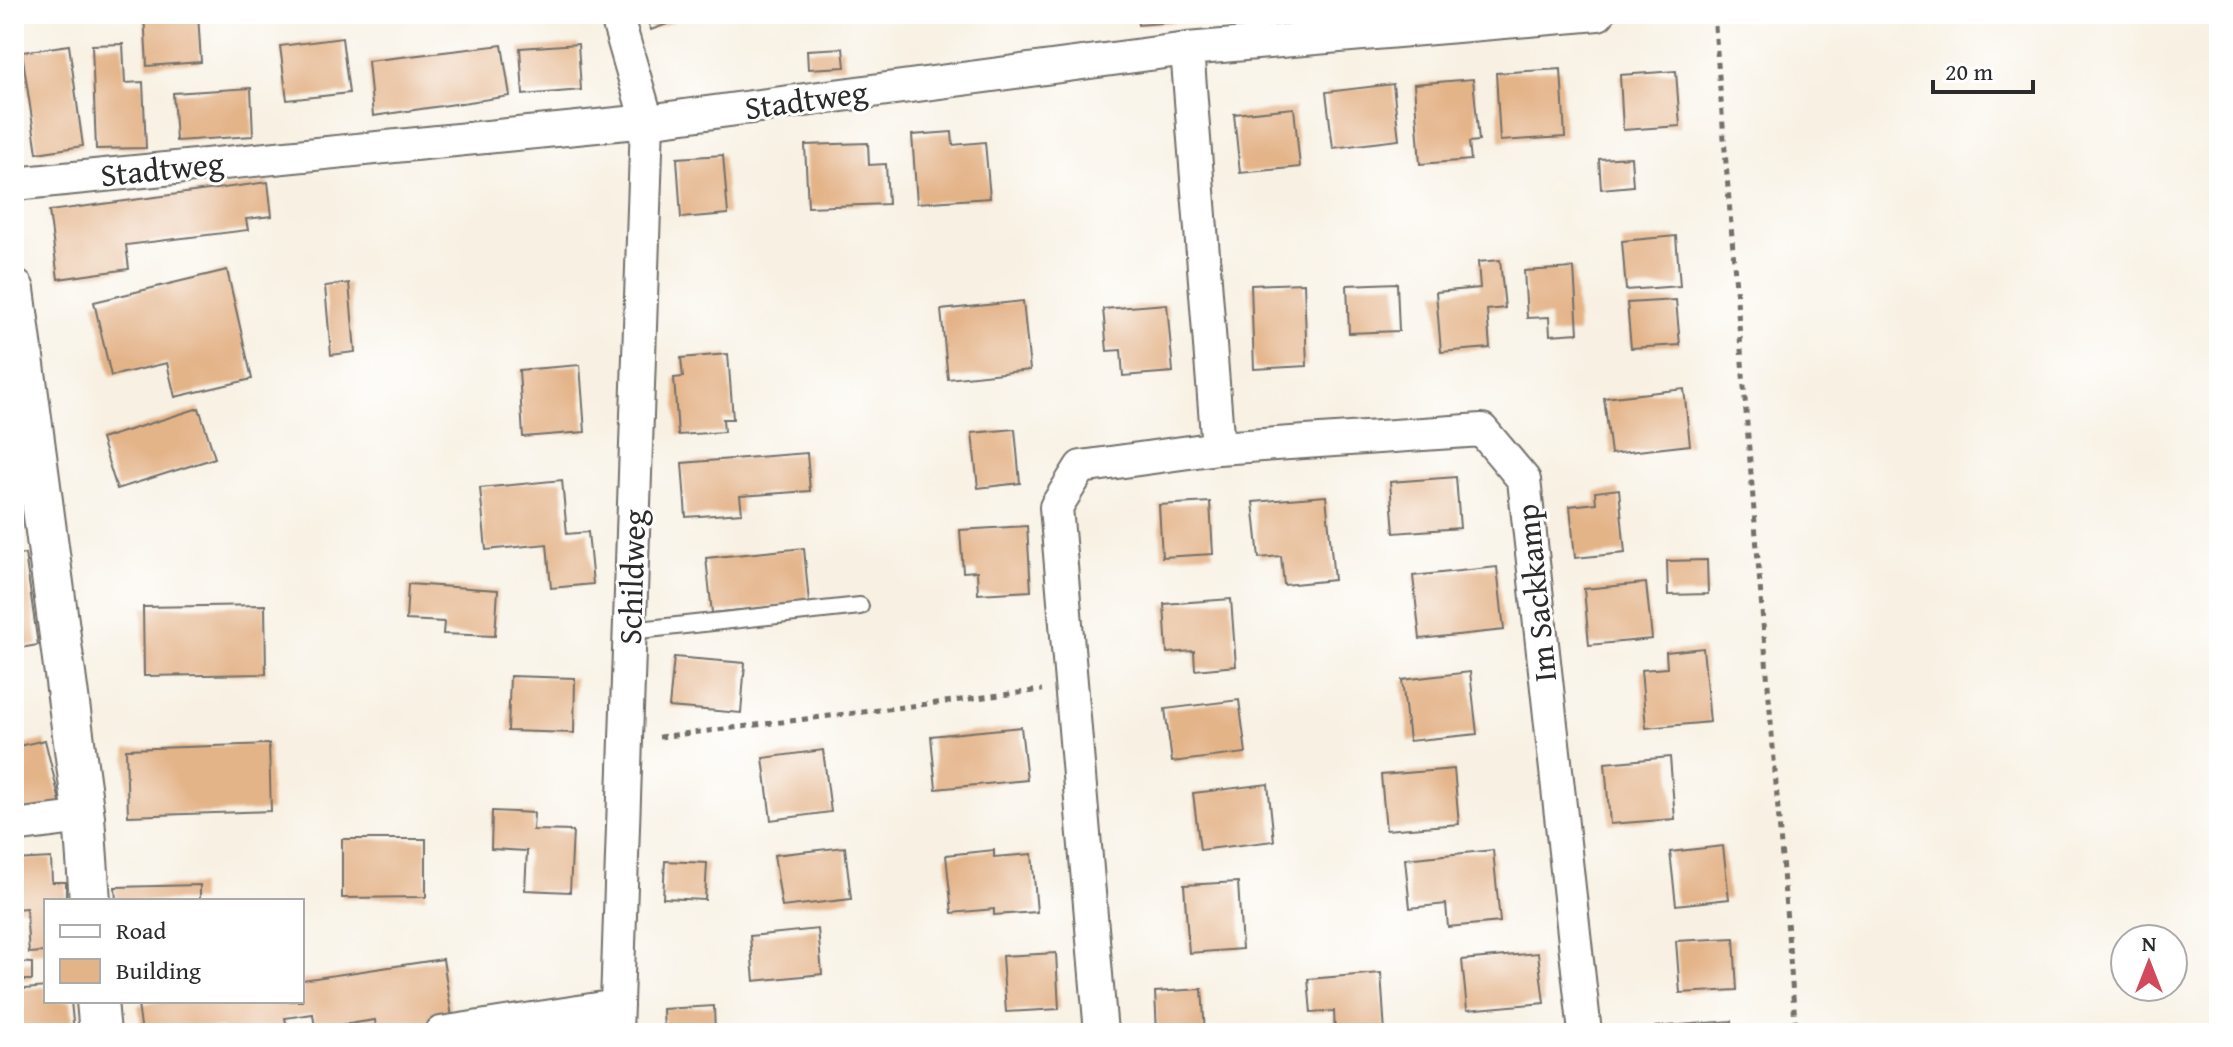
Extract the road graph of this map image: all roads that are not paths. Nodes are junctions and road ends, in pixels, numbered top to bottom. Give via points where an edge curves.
1 (616, 14) edge
2 (1598, 14) edge
3 (1187, 49) junction
4 (647, 121) junction
5 (14, 184) edge
6 (14, 290) edge
7 (1218, 448) junction
8 (860, 606) dead end
9 (630, 631) junction
10 (84, 817) junction
11 (14, 826) edge
12 (90, 899) edge
13 (97, 1003) edge
14 (617, 1019) edge
15 (100, 1033) edge
16 (441, 1033) edge
17 (1101, 1033) edge
18 (1585, 1033) edge

1 - 4 street, Schildweg
2 - 3 street, Stadtweg
3 - 4 street, Stadtweg
3 - 7 street
4 - 5 street, Stadtweg
4 - 9 street, Schildweg
6 - 10 street
7 - 17 street, Im Sackkamp via 1081,467 1056,507
7 - 18 street, Im Sackkamp via 1482,430 1524,480
8 - 9 lane
9 - 14 street, Schildweg
10 - 11 street
10 - 12 street
13 - 15 street
14 - 16 street

